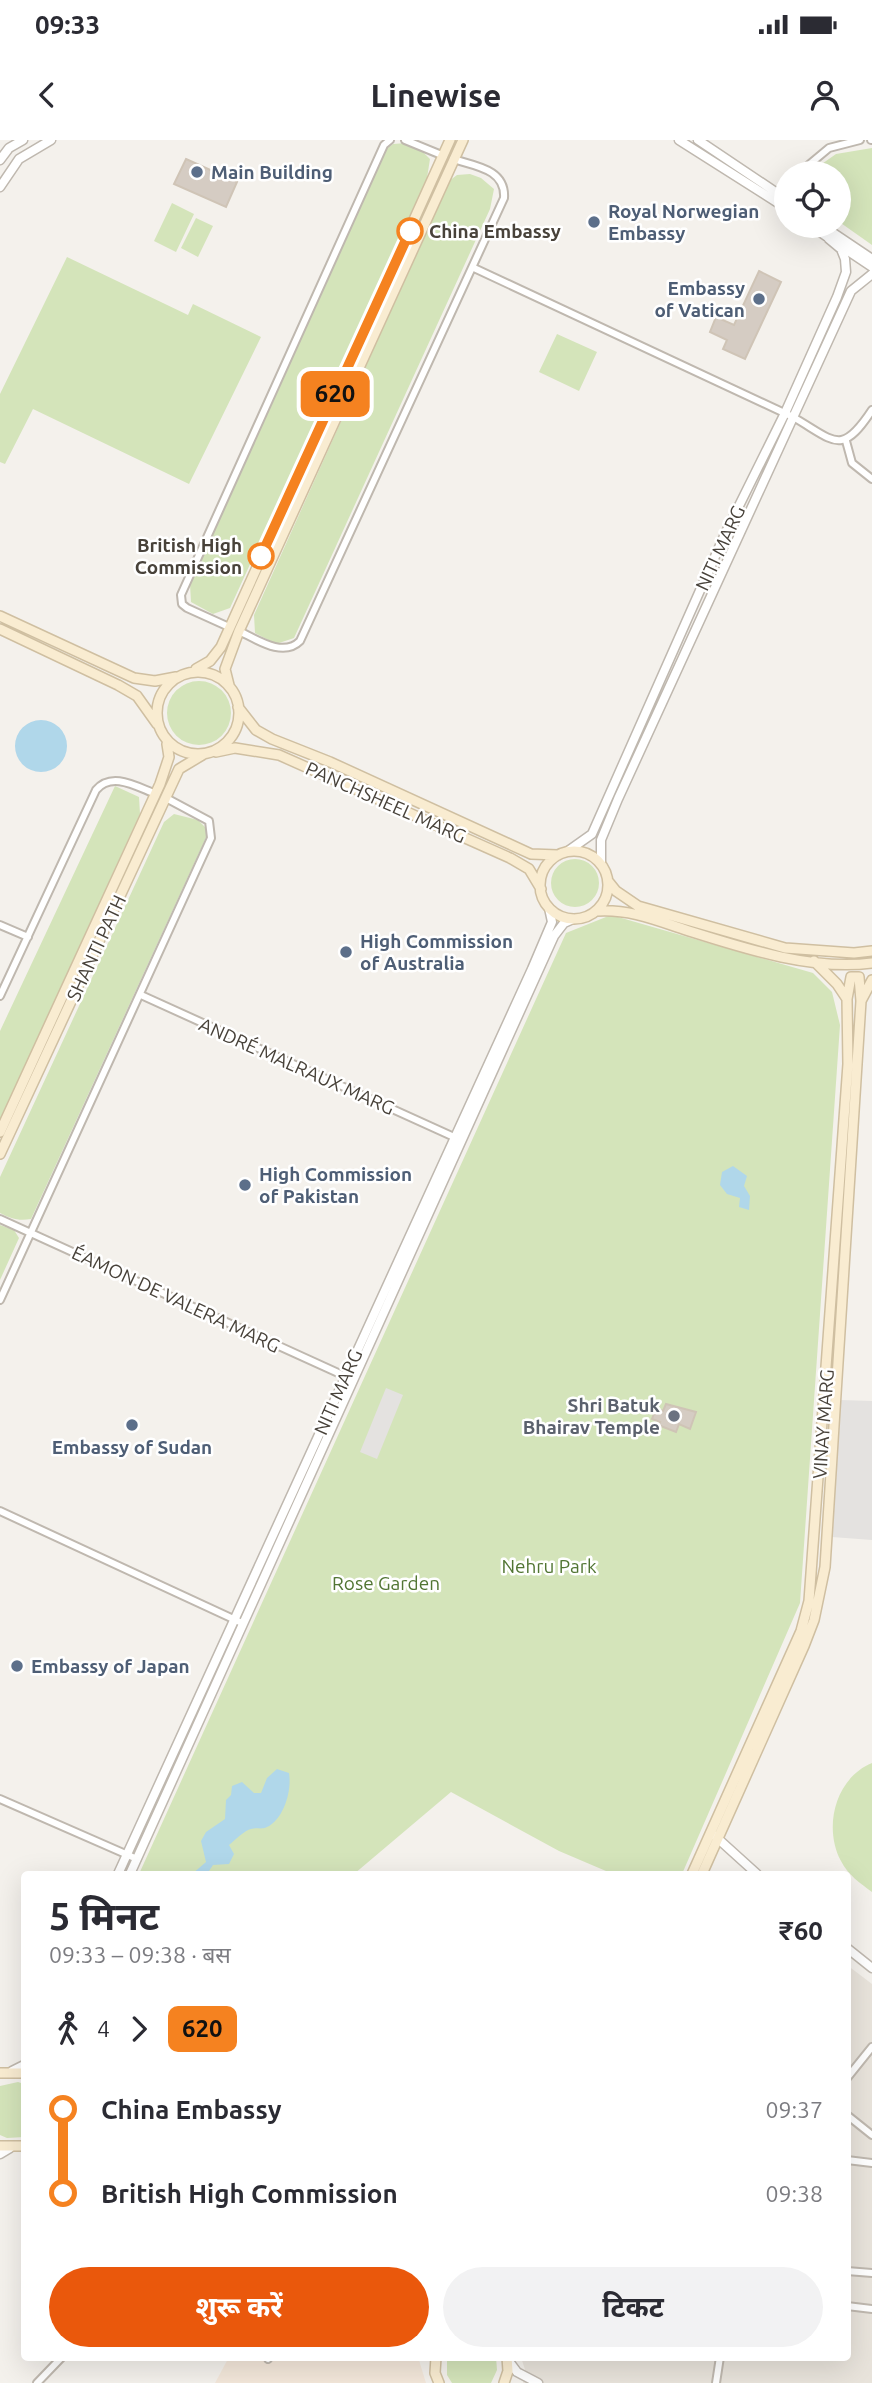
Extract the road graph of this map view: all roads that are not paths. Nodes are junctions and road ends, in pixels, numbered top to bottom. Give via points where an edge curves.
1 (23, 140) edge
2 (51, 140) edge
3 (390, 140) edge
4 (405, 140) edge
5 (450, 140) edge
6 (463, 140) edge
7 (679, 140) edge
8 (698, 140) edge
9 (859, 140) edge
10 (843, 141) edge
11 (448, 158) junction
12 (0, 160) edge
13 (812, 161) edge
14 (0, 187) edge
15 (774, 193) edge
16 (774, 194) edge
17 (841, 238) edge
18 (830, 239) joint
19 (872, 259) edge
20 (872, 267) edge
21 (474, 268) junction
22 (872, 274) edge
23 (872, 410) edge
24 (789, 415) junction
25 (846, 441) junction
26 (872, 479) edge
27 (0, 616) edge
28 (0, 629) edge
29 (234, 629) junction
30 (196, 669) junction
31 (179, 676) junction
32 (229, 685) junction
33 (238, 707) junction
34 (160, 728) junction
35 (167, 744) junction
36 (216, 752) junction
37 (204, 754) junction
38 (156, 794) junction
39 (166, 798) junction
40 (563, 853) junction
41 (601, 863) junction
42 (608, 881) junction
43 (541, 889) junction
44 (549, 908) junction
45 (597, 911) junction
46 (573, 919) junction
47 (0, 925) edge
48 (28, 937) junction
49 (872, 951) edge
50 (814, 961) junction
51 (872, 963) edge
52 (872, 980) edge
53 (141, 995) junction
54 (0, 996) edge
55 (847, 999) junction
56 (861, 1001) junction
57 (0, 1132) edge
58 (454, 1137) junction
59 (0, 1154) edge
60 (0, 1219) edge
61 (31, 1233) junction
62 (0, 1300) edge
63 (348, 1378) junction
64 (0, 1511) edge
65 (238, 1621) junction
66 (0, 1799) edge
67 (715, 1835) junction
68 (128, 1855) junction
69 (137, 1858) junction
70 (120, 1871) edge
71 (131, 1871) edge
72 (694, 1871) edge
73 (703, 1871) edge
74 (754, 1871) edge
75 (851, 1951) edge
76 (872, 1968) edge
77 (872, 2046) edge
78 (21, 2066) edge
79 (12, 2071) junction
80 (21, 2072) edge
81 (0, 2073) edge
82 (851, 2073) edge
83 (851, 2118) edge
84 (872, 2135) edge
85 (5, 2147) edge
86 (0, 2154) edge
87 (851, 2160) edge
88 (872, 2163) edge
89 (851, 2271) edge
90 (872, 2273) edge
91 (851, 2306) edge
92 (872, 2309) edge
93 (58, 2361) edge
94 (508, 2361) edge
95 (509, 2361) edge
96 (719, 2361) edge
97 (435, 2362) edge
98 (438, 2382) edge
99 (37, 2383) edge
100 (504, 2383) edge
101 (531, 2383) edge
102 (716, 2383) edge

1 - 12 street
2 - 14 street via 19,159
3 - 29 street via 181,595 187,608
4 - 11 street
5 - 11 main road
6 - 11 main road
7 - 16 street
8 - 15 street
9 - 10 street
10 - 13 street
11 - 21 street via 492,172 505,188
11 - 29 main road
17 - 19 street
18 - 20 street
18 - 24 street, NITI MARG via 841,249 846,272
21 - 24 street
21 - 29 street via 300,641 286,649 277,648
22 - 24 street, NITI MARG via 851,290
23 - 25 street
24 - 25 street via 834,441
24 - 40 street, NITI MARG via 725,534 592,834
24 - 41 street, NITI MARG via 618,799 601,840
25 - 26 street via 852,463
27 - 31 main road via 134,678 155,681
28 - 34 main road via 137,696
29 - 30 main road via 210,661
29 - 32 main road via 225,669
30 - 31 main road
30 - 32 main road
31 - 34 main road via 159,703
32 - 33 main road
33 - 36 main road via 235,732
33 - 40 main road, PANCHSHEEL MARG via 256,730 272,739 531,854
34 - 35 main road
35 - 37 main road
35 - 38 main road, SHANTI PATH via 169,757
36 - 37 main road
36 - 43 main road, PANCHSHEEL MARG via 235,748 262,751 300,763 510,858 529,869
37 - 39 main road, SHANTI PATH via 179,769
38 - 48 street via 126,782 102,783
38 - 57 main road, SHANTI PATH
39 - 53 street via 209,821 211,838
39 - 59 main road, SHANTI PATH
40 - 41 main road via 588,853
40 - 43 main road via 543,871
41 - 42 main road
42 - 45 main road via 605,901
42 - 49 main road via 638,906 774,944
43 - 44 main road
44 - 46 main road
44 - 58 street, NITI MARG via 552,922
45 - 46 main road
45 - 50 main road via 652,917 773,954
46 - 63 street, NITI MARG via 554,936
47 - 48 street
48 - 54 street
50 - 51 main road
50 - 55 main road
52 - 56 main road, VINAY MARG
53 - 58 street, ANDRÉ MALRAUX MARG
53 - 61 street
55 - 56 main road via 848,982 855,975 861,984
55 - 67 main road, VINAY MARG via 848,1064 811,1591 801,1631
56 - 67 main road, VINAY MARG via 825,1567 809,1633
58 - 63 street, NITI MARG
60 - 61 street, ÉAMON DE VALERA MARG
61 - 62 street
61 - 63 street, ÉAMON DE VALERA MARG
63 - 65 street, NITI MARG
64 - 65 street
65 - 68 street, NITI MARG
65 - 69 street, NITI MARG
66 - 68 street
67 - 72 main road, VINAY MARG
67 - 73 main road, VINAY MARG
67 - 74 street
68 - 69 street
68 - 70 street, NITI MARG
69 - 71 street, NITI MARG
75 - 76 street
77 - 82 street
78 - 79 street
79 - 80 main road
79 - 81 main road
83 - 84 street
85 - 86 street
87 - 88 street
89 - 90 street
91 - 92 street
93 - 99 street
94 - 100 main road
95 - 101 street
96 - 102 street
97 - 98 main road

